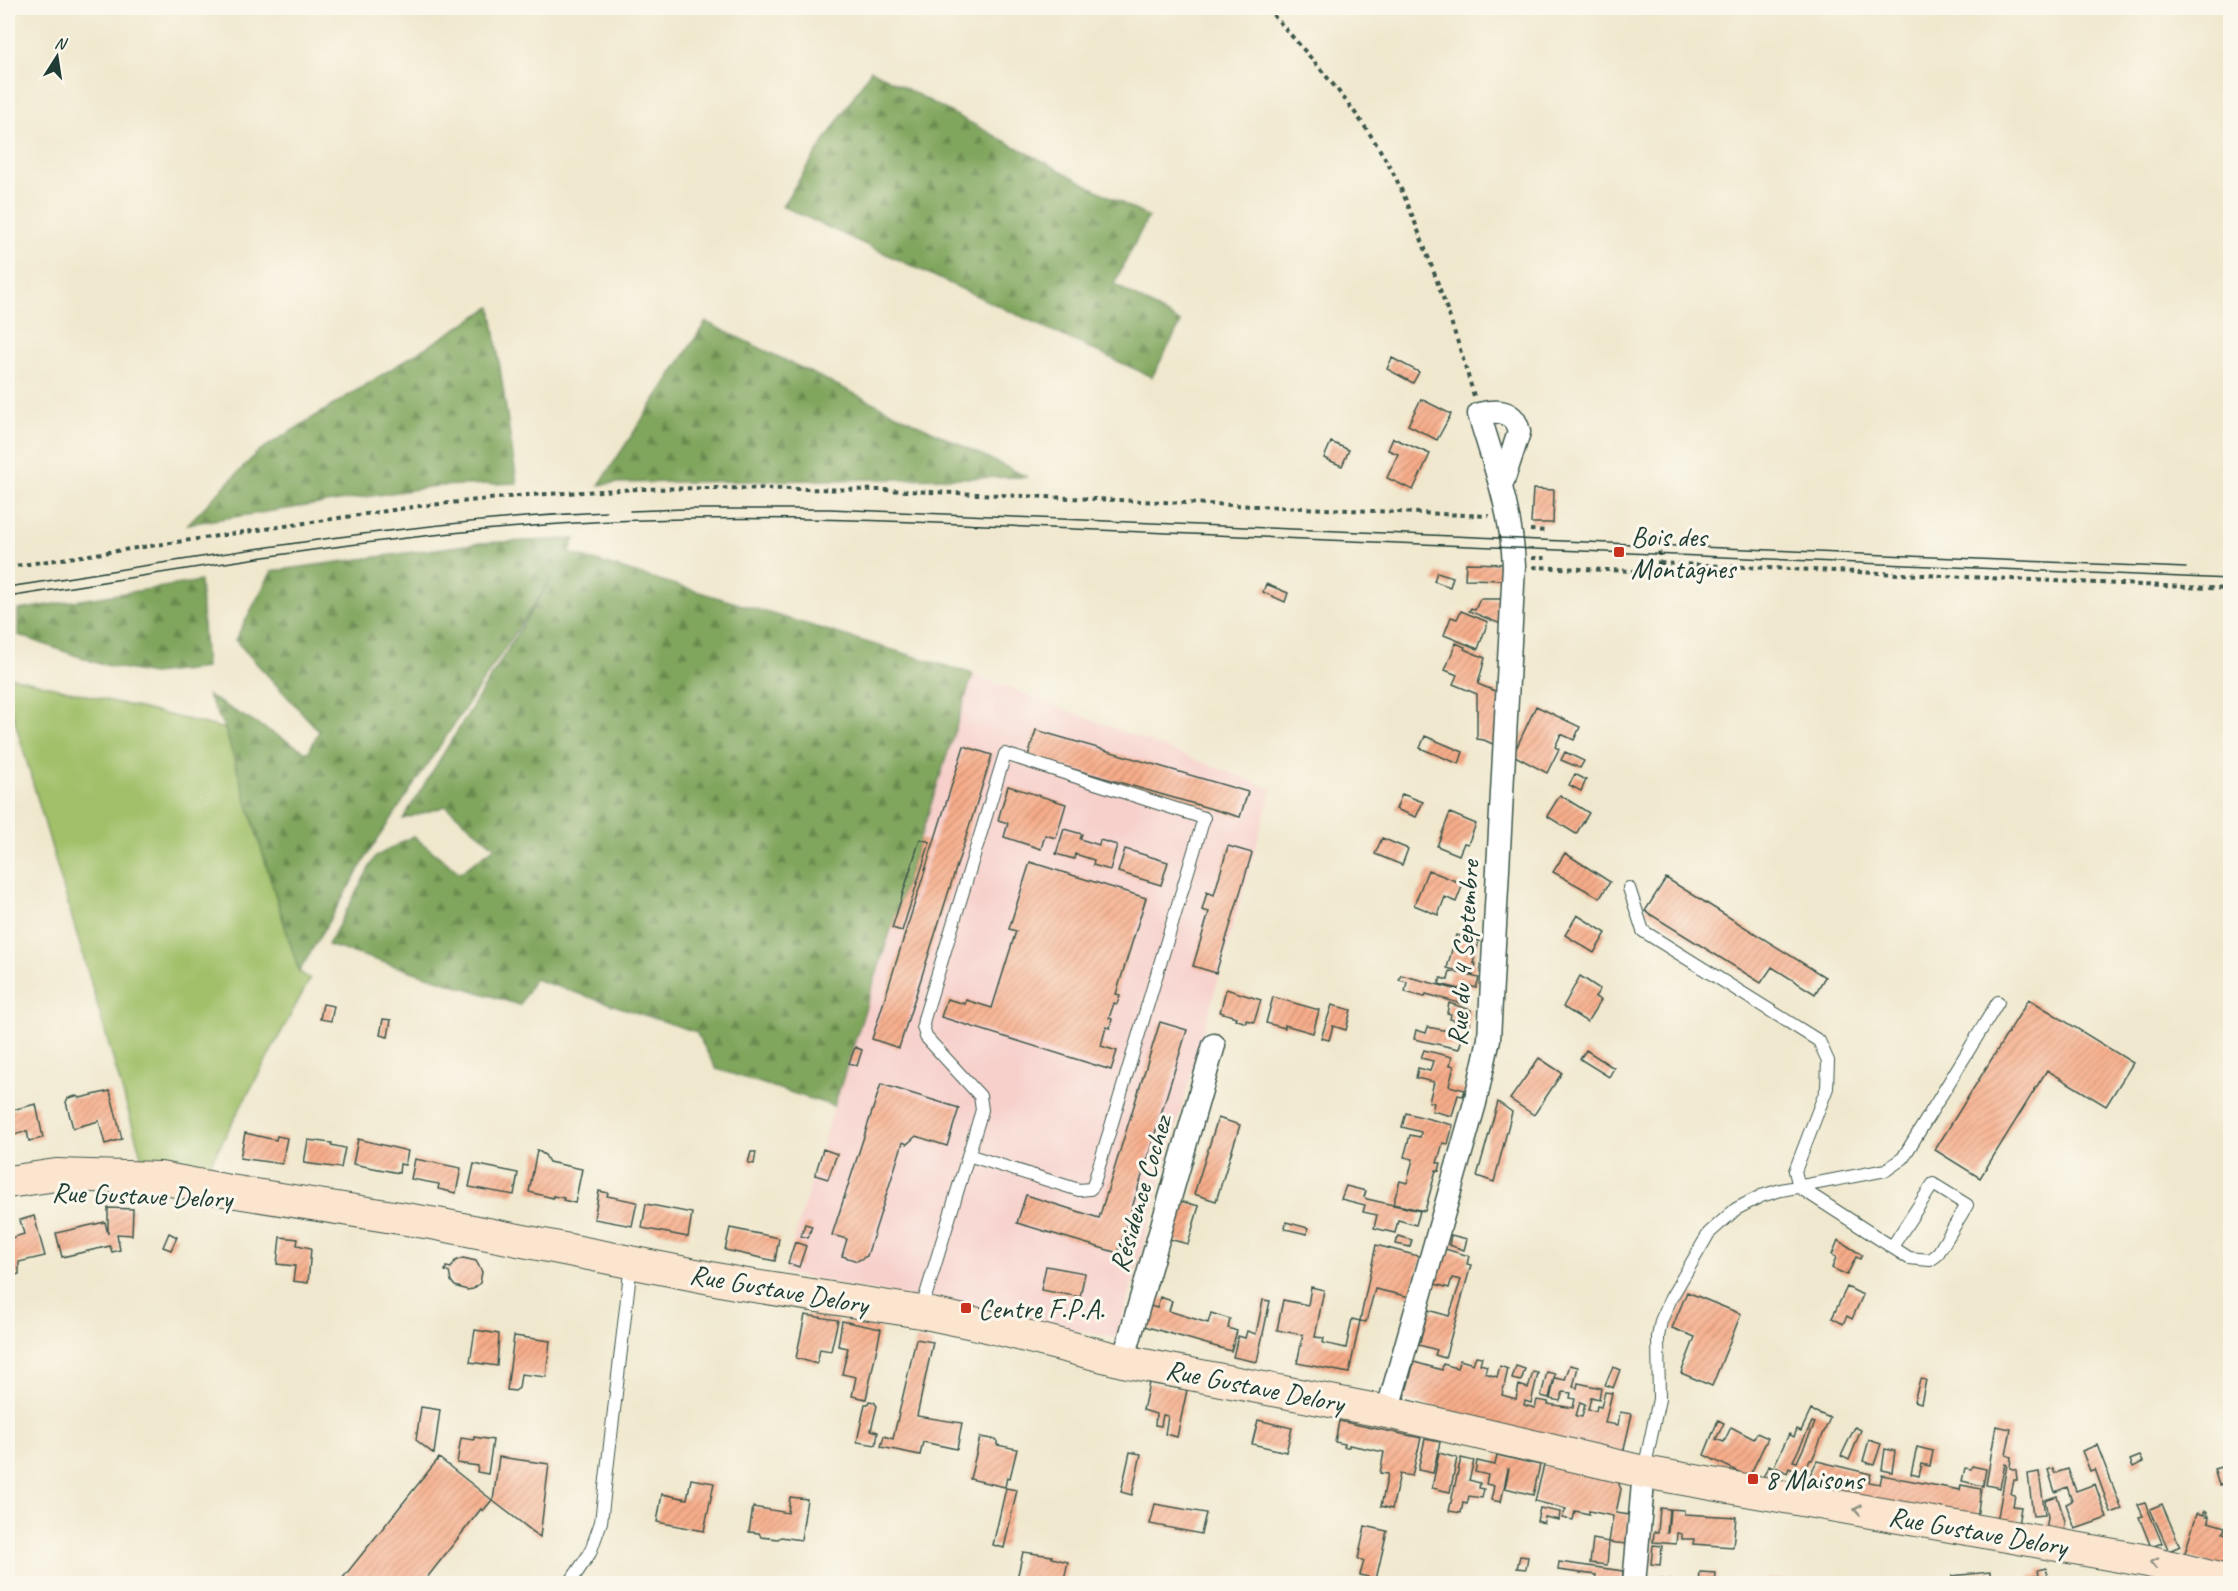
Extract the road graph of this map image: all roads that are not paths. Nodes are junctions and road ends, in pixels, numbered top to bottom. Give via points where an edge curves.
1 (1501, 487) junction
2 (1629, 888) dead end
3 (1998, 1002) dead end
4 (1214, 1045) dead end
5 (968, 1155) junction
6 (8, 1182) edge
7 (1799, 1187) junction
8 (8, 1189) edge
9 (277, 1198) junction
10 (1892, 1247) junction
11 (631, 1262) junction
12 (921, 1312) junction
13 (1123, 1360) junction
14 (1387, 1412) junction
15 (1644, 1472) junction
16 (2230, 1582) edge
17 (569, 1584) edge
18 (1634, 1584) edge

1 - 1 street, Rue du 4 Septembre via 1479,414 1506,412 1518,427 1519,436
1 - 14 street, Rue du 4 Septembre via 1514,566 1490,1039
2 - 7 lane via 1643,931 1819,1041 1828,1061 1827,1088 1795,1171
3 - 7 lane via 1903,1158 1886,1170
4 - 13 street, Résidence Cochez
5 - 5 lane via 982,1102 980,1096 926,1037 923,1026 1005,754 1204,818 1093,1186 1079,1190
5 - 12 lane
6 - 9 street, Rue Gustave Delory via 56,1175 160,1178
7 - 10 lane
7 - 15 lane via 1761,1196 1736,1209 1709,1233 1671,1298 1658,1337 1659,1399
8 - 9 street, Rue Gustave Delory
9 - 11 street, Rue Gustave Delory
10 - 10 lane via 1909,1258 1930,1260 1937,1256 1967,1205 1933,1184
11 - 12 street, Rue Gustave Delory via 768,1289
11 - 17 lane via 601,1522 590,1553
12 - 13 street, Rue Gustave Delory
13 - 14 street, Rue Gustave Delory
14 - 15 street, Rue Gustave Delory
16 -> 15 street, Rue Gustave Delory via 2148,1561
15 - 18 street

